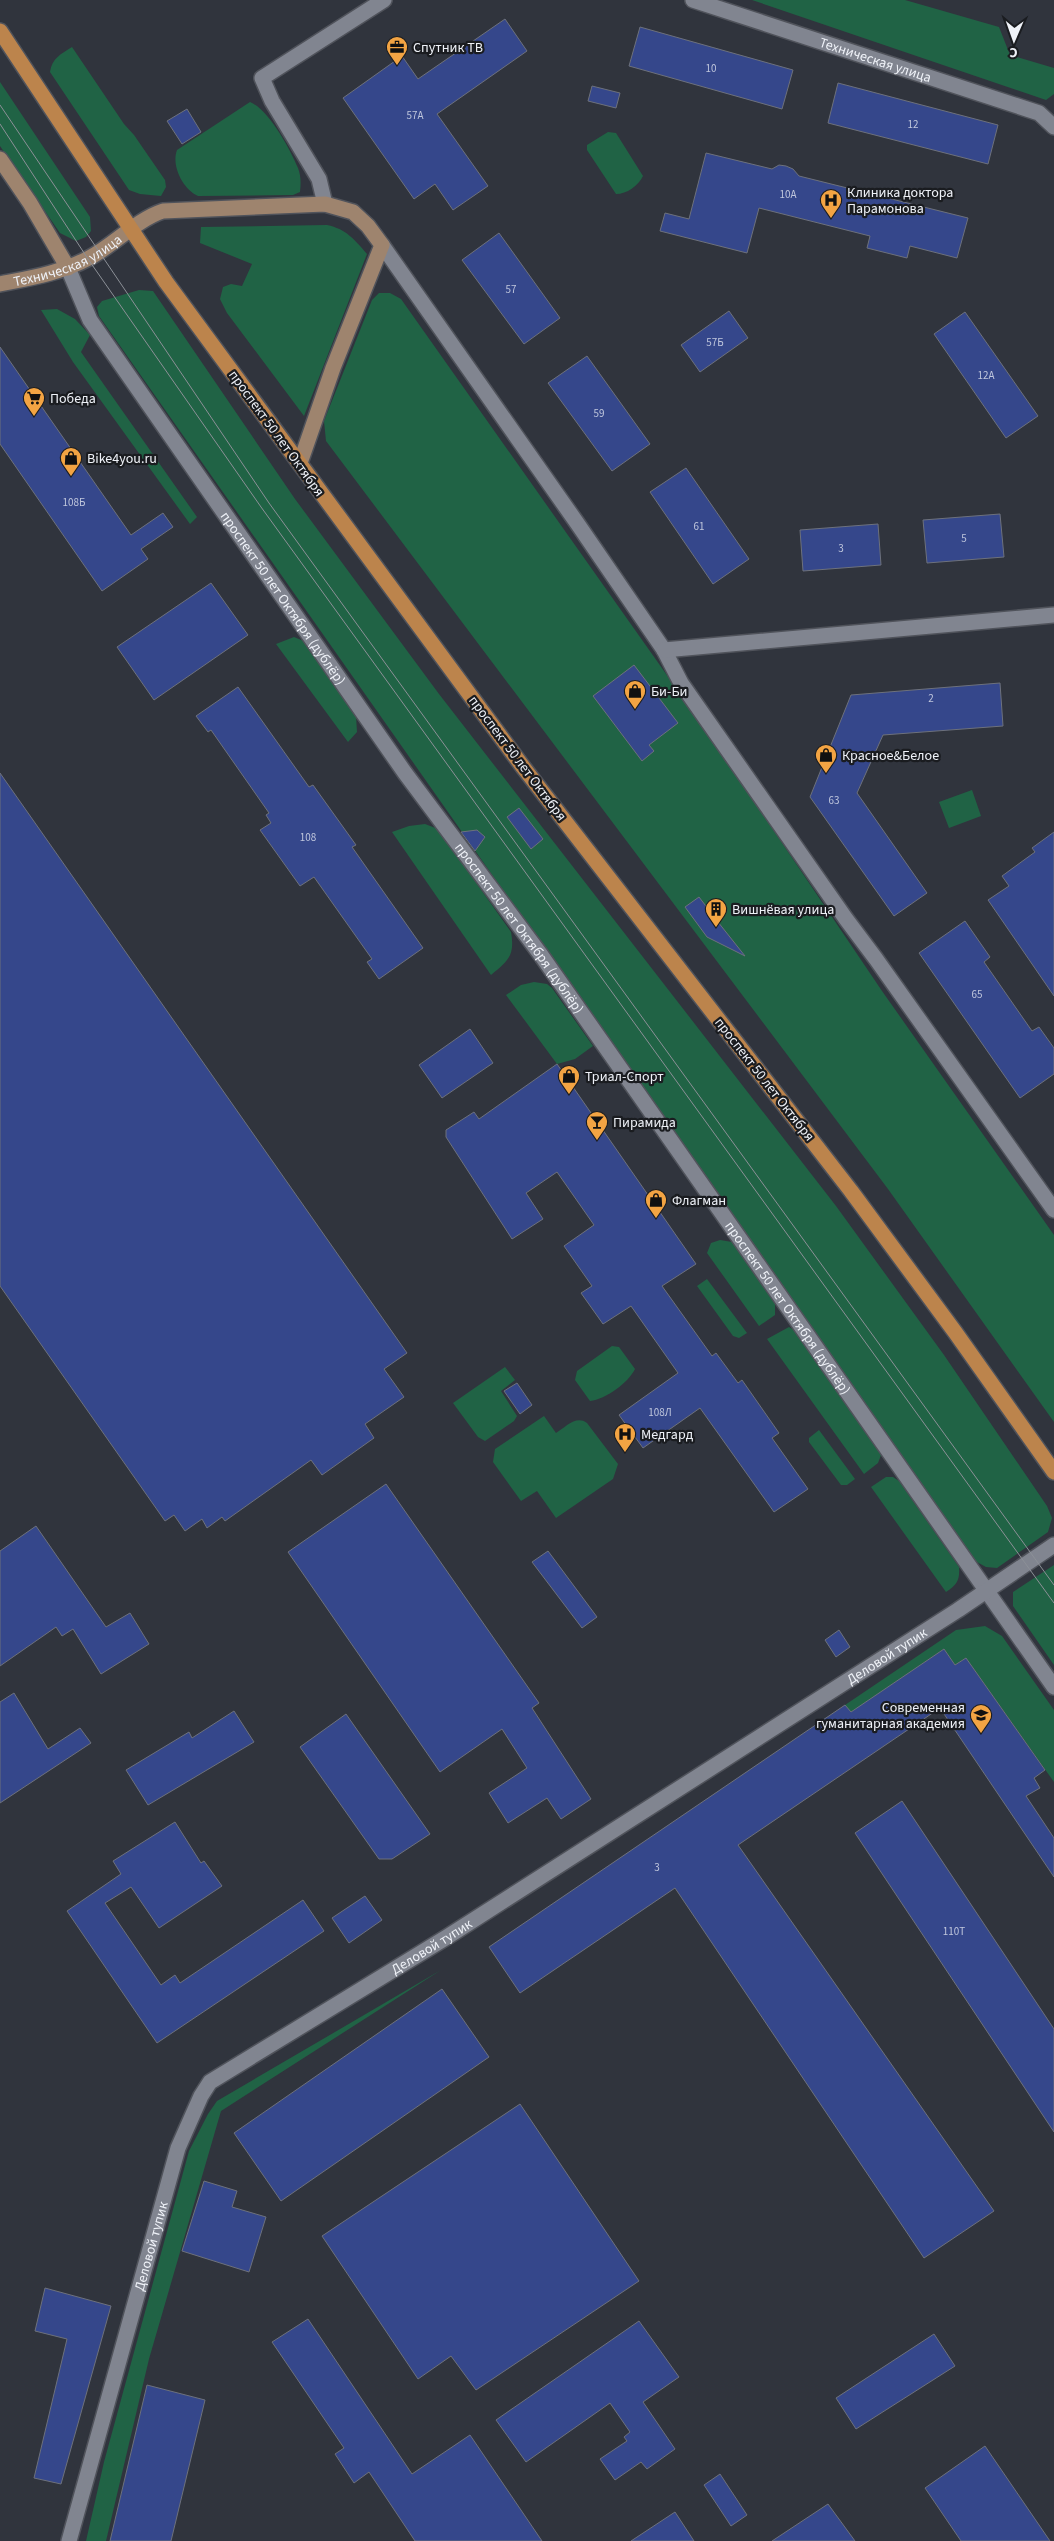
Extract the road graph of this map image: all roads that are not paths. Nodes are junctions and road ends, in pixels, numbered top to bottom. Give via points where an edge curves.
1 (384, 0) edge
2 (693, 0) edge
3 (0, 31) edge
4 (1054, 127) edge
5 (0, 159) edge
6 (326, 204) junction
7 (132, 230) junction
8 (382, 245) junction
9 (68, 268) junction
10 (0, 284) edge
11 (300, 464) junction
12 (1054, 615) edge
13 (664, 650) junction
14 (1054, 1210) edge
15 (1054, 1472) edge
16 (1054, 1545) edge
17 (987, 1592) junction
18 (1054, 1688) edge
19 (69, 2541) edge

1 - 6 street via 262,78 272,102 320,179
2 - 4 street, Техническая улица via 1039,113
3 - 7 main road, проспект 50 лет Октября
5 - 9 main road, проспект 50 лет Октября (дублёр)
6 - 7 main road, Техническая улица via 163,211
6 - 8 main road, Техническая улица via 353,212
7 - 9 main road, Техническая улица
7 - 11 main road, проспект 50 лет Октября via 166,282
8 - 11 main road via 333,368
8 - 13 street
9 - 10 main road, Техническая улица
9 - 17 street, проспект 50 лет Октября (дублёр) via 90,320 405,773 541,955
11 - 15 main road, проспект 50 лет Октября via 529,775 851,1191
12 - 13 street
13 - 14 street via 681,683
16 - 17 street, Деловой тупик
17 - 18 street, проспект 50 лет Октября (дублёр)
17 - 19 street, Деловой тупик via 448,1937 210,2082 178,2148

